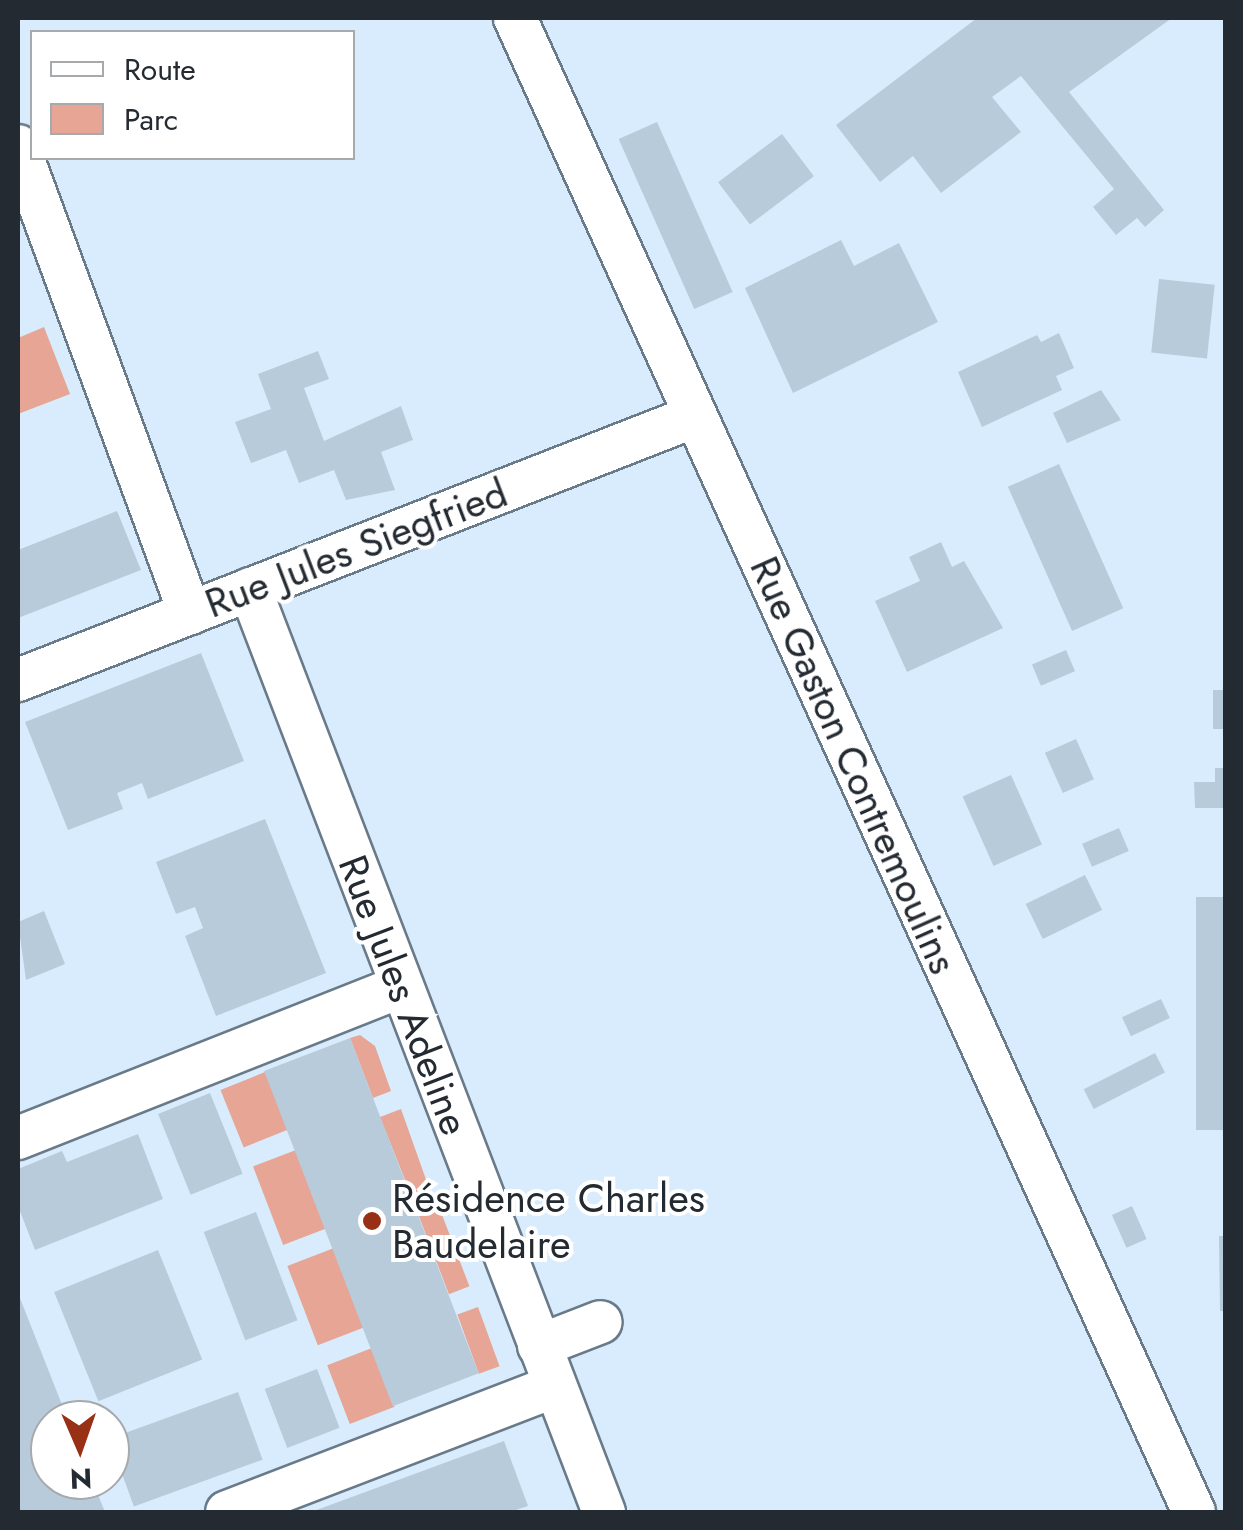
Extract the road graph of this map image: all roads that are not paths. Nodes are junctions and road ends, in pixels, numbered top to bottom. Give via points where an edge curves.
1 (515, 18) edge
2 (18, 146) edge
3 (696, 416) junction
4 (250, 589) junction
5 (190, 613) junction
6 (18, 680) edge
7 (400, 987) junction
8 (18, 1138) edge
9 (601, 1322) dead end
10 (539, 1346) junction
11 (556, 1386) junction
12 (227, 1512) edge
13 (604, 1512) edge
14 (1194, 1512) edge

1 - 3 street, Rue Gaston Contremoulins
2 - 5 street
3 - 4 street, Rue Jules Siegfried
3 - 14 street, Rue Gaston Contremoulins
4 - 5 street, Rue Jules Siegfried
4 - 7 street, Rue Jules Adeline
5 - 6 street, Rue Jules Siegfried
7 - 8 street
7 - 10 street, Rue Jules Adeline
9 - 10 street
10 - 11 street, Rue Jules Adeline
11 - 12 street
11 - 13 street, Rue Jules Adeline

